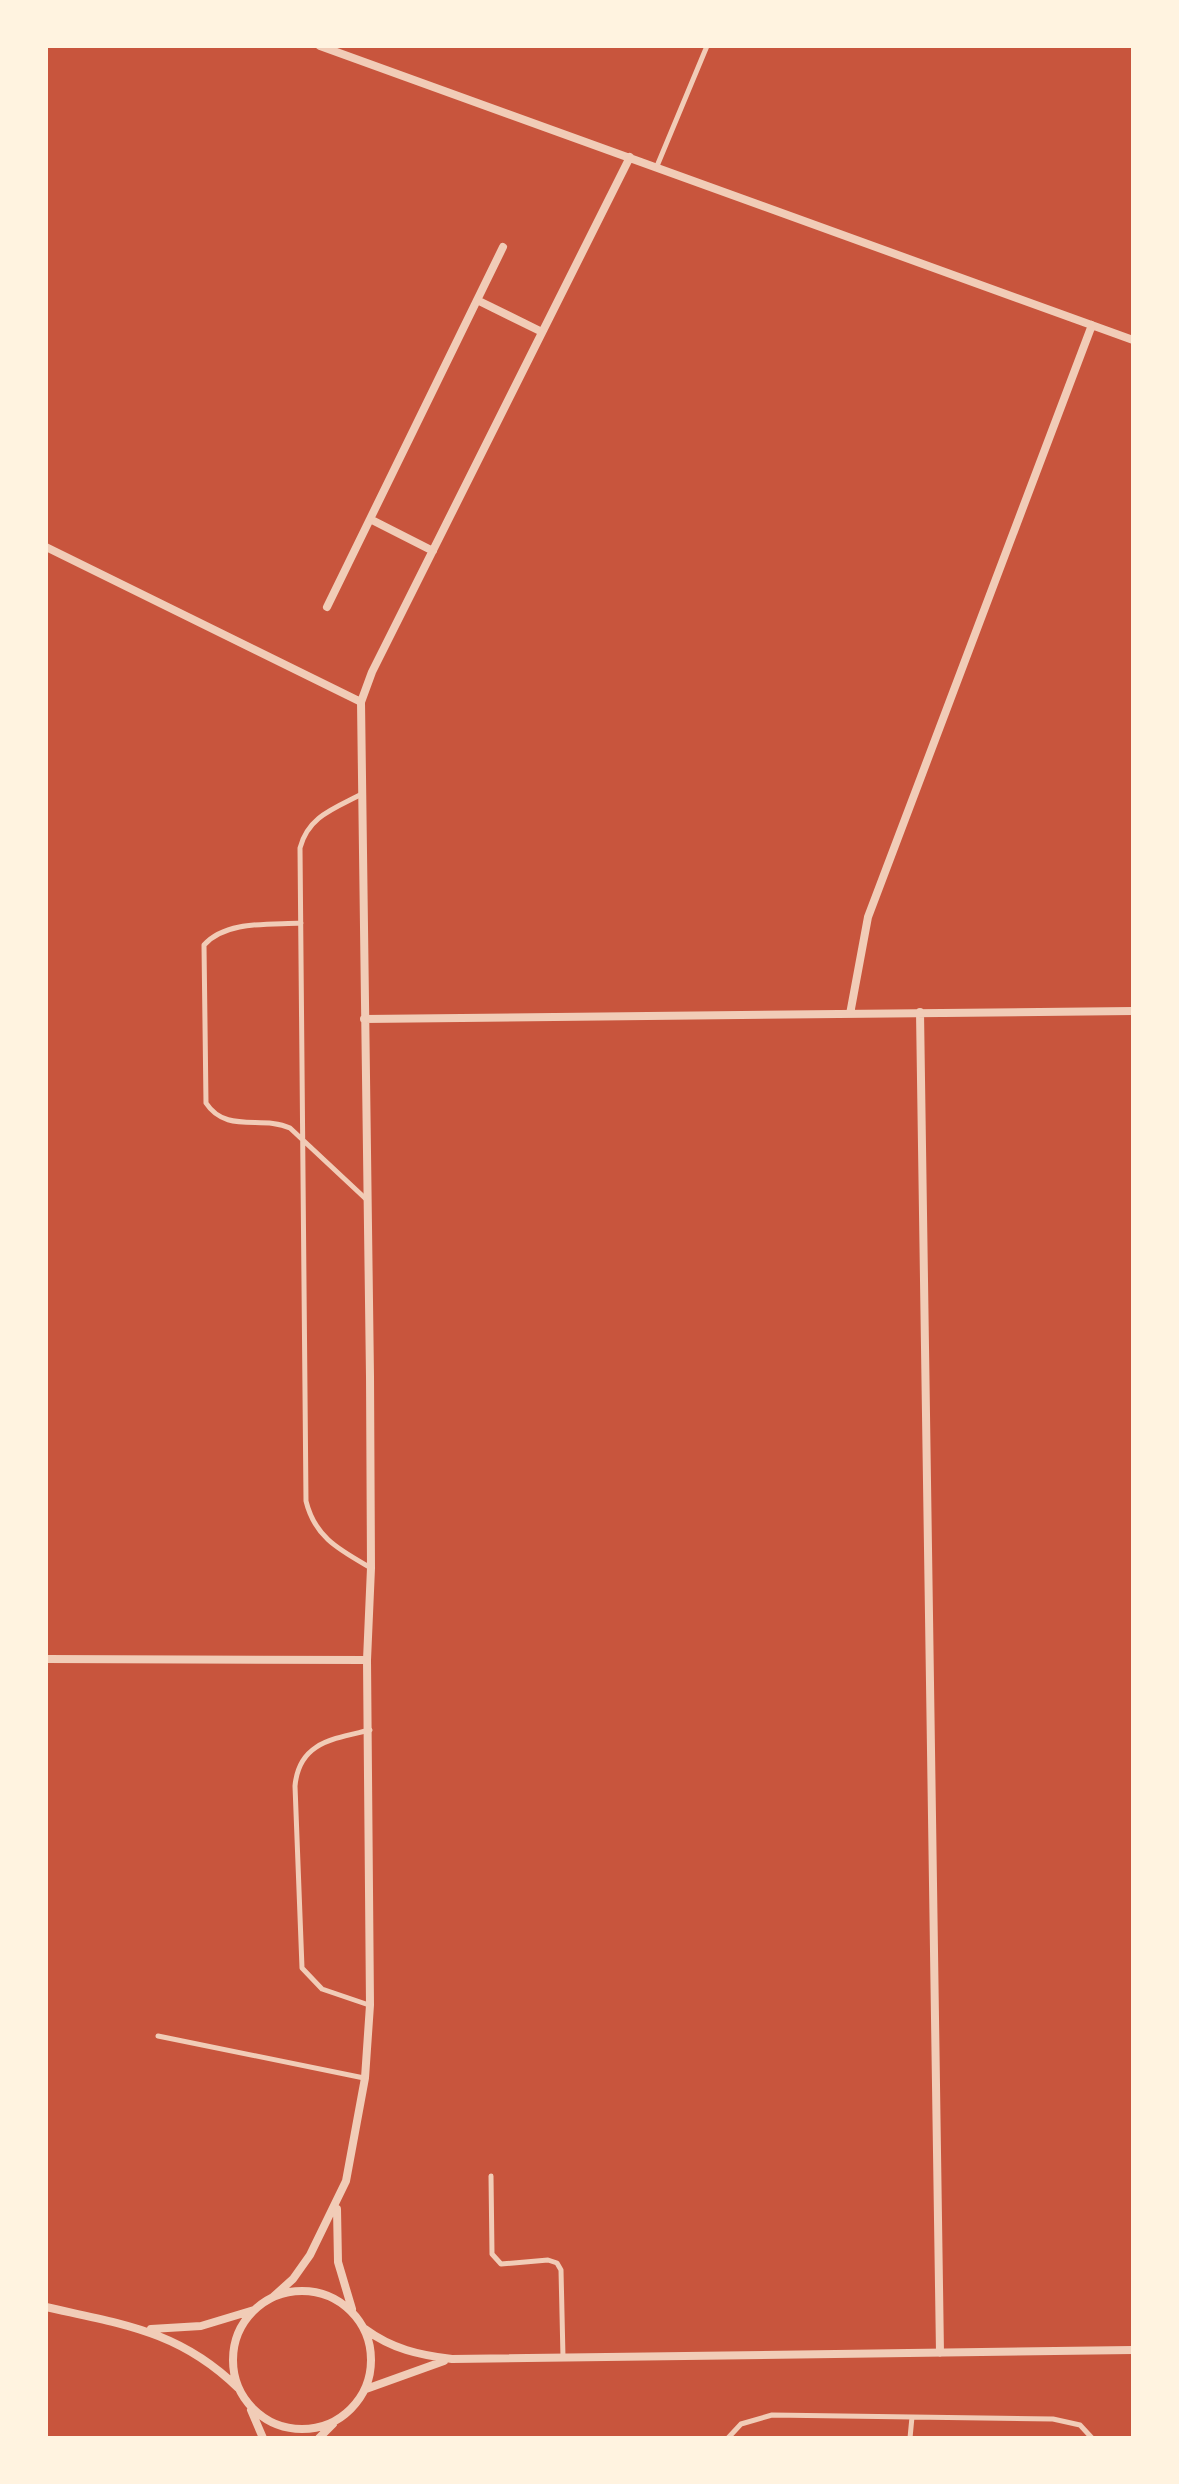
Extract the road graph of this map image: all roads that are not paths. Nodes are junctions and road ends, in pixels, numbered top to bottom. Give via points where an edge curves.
1 (320, 46) edge
2 (707, 46) edge
3 (630, 157) junction
4 (657, 166) junction
5 (503, 247) dead end
6 (477, 300) junction
7 (1092, 325) junction
8 (542, 332) junction
9 (1133, 340) edge
10 (370, 519) junction
11 (46, 547) edge
12 (433, 551) junction
13 (327, 607) dead end
14 (361, 702) junction
15 (360, 795) junction
16 (301, 923) junction
17 (1133, 1011) edge
18 (920, 1012) junction
19 (850, 1014) junction
20 (364, 1019) junction
21 (304, 1138) junction
22 (367, 1200) junction
23 (371, 1568) junction
24 (46, 1659) edge
25 (367, 1660) junction
26 (370, 1730) junction
27 (370, 2005) junction
28 (158, 2036) dead end
29 (365, 2078) junction
30 (491, 2176) dead end
31 (337, 2204) junction
32 (273, 2297) junction
33 (46, 2307) edge
34 (255, 2309) junction
35 (354, 2313) junction
36 (145, 2328) junction
37 (365, 2329) junction
38 (1133, 2350) edge
39 (940, 2353) junction
40 (563, 2358) junction
41 (452, 2359) junction
42 (239, 2389) junction
43 (366, 2389) junction
44 (249, 2406) junction
45 (912, 2417) junction
46 (334, 2423) junction
47 (263, 2438) edge
48 (319, 2438) edge
49 (728, 2438) edge
50 (910, 2438) edge
51 (1092, 2438) edge

1 - 3 street
2 - 4 lane
3 - 4 street
3 - 8 street
4 - 7 street
5 - 6 street
6 - 8 street
6 - 10 street
7 - 9 street
7 - 19 street via 873,903
8 - 12 street
10 - 12 street
10 - 13 street
11 - 14 street
12 - 14 street
14 - 15 street
15 - 16 lane via 317,818 303,837
15 - 20 street
16 - 21 lane
16 - 21 lane via 220,932 202,952 206,1103 231,1122 282,1124
17 - 18 street
18 - 19 street
18 - 39 street
19 - 20 street
20 - 22 street
21 - 22 lane
21 - 23 lane via 306,1501 319,1532 331,1545
22 - 23 street
23 - 25 street
24 - 25 street
25 - 26 street
26 - 27 street
26 - 27 lane via 317,1745 300,1762 295,1786 302,1968 322,1989
27 - 29 street
28 - 29 lane
29 - 31 street via 353,2151
30 - 40 lane via 496,2260 548,2260 561,2270
31 - 32 street via 293,2279
31 - 35 street via 338,2262
32 - 34 street
32 - 35 street via 307,2290 340,2301
33 - 36 street
34 - 36 street via 201,2326
34 - 42 street via 234,2346
35 - 37 street
36 - 42 street via 196,2352
37 - 41 street via 395,2347
37 - 43 street via 371,2349
38 - 39 street
39 - 40 street
40 - 41 street
41 - 43 street
42 - 44 street
43 - 46 street
44 - 46 street via 267,2421 289,2429 312,2430
44 - 47 street
45 - 49 lane via 756,2417
45 - 50 lane
45 - 51 lane via 1067,2420
46 - 48 street

